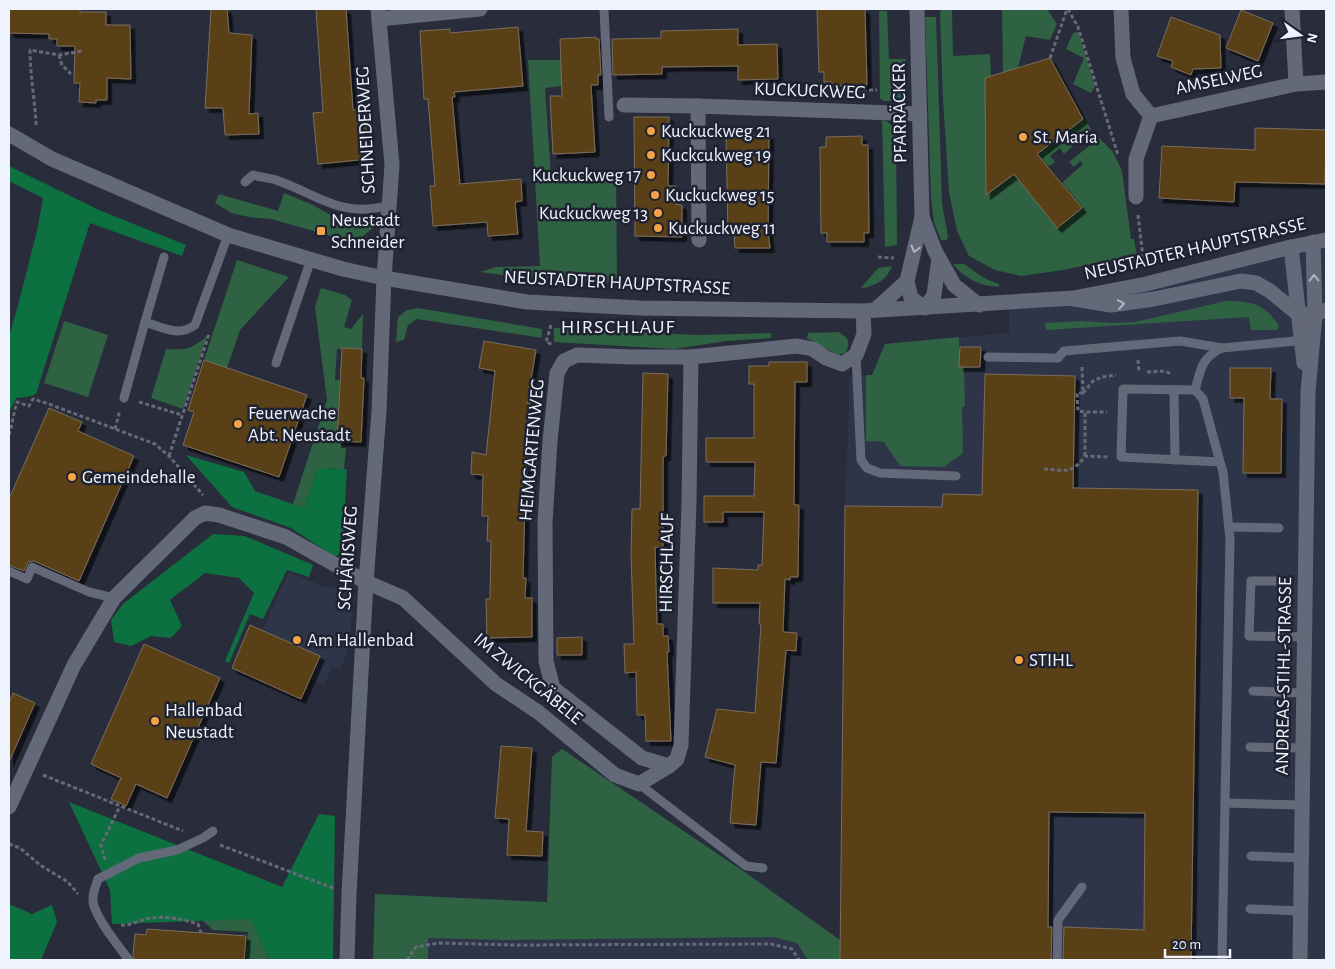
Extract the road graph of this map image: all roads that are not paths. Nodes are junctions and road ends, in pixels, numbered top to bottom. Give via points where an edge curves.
1 (480, 9) edge
2 (604, 9) edge
3 (917, 9) edge
4 (1121, 9) edge
5 (1292, 9) edge
6 (379, 14) edge
7 (1326, 82) edge
8 (1296, 84) junction
9 (624, 105) dead end
10 (698, 106) junction
11 (920, 114) junction
12 (1151, 116) junction
13 (609, 117) dead end
14 (9, 134) edge
15 (246, 182) dead end
16 (1136, 197) road end
17 (390, 205) junction
18 (922, 217) junction
19 (228, 235) junction
20 (699, 240) dead end
21 (1320, 241) edge
22 (1291, 247) junction
23 (164, 257) dead end
24 (939, 258) junction
25 (311, 259) junction
26 (384, 278) junction
27 (907, 281) junction
28 (1073, 298) junction
29 (979, 305) junction
30 (926, 308) junction
31 (869, 311) junction
32 (1320, 312) edge
33 (1298, 314) junction
34 (146, 322) junction
35 (1307, 340) junction
36 (1222, 348) junction
37 (856, 355) junction
38 (691, 357) junction
39 (988, 357) dead end
40 (276, 364) dead end
41 (1174, 390) junction
42 (1195, 390) junction
43 (124, 398) road end
44 (1175, 460) junction
45 (1220, 462) junction
46 (956, 476) dead end
47 (1229, 527) junction
48 (1279, 528) dead end
49 (9, 571) edge
50 (1281, 581) dead end
51 (366, 582) junction
52 (114, 598) junction
53 (1306, 637) junction
54 (1253, 691) dead end
55 (1305, 693) junction
56 (1250, 747) dead end
57 (1303, 748) junction
58 (669, 766) junction
59 (639, 784) junction
60 (1225, 803) junction
61 (1301, 805) junction
62 (9, 807) edge
63 (213, 831) dead end
64 (1251, 856) dead end
65 (1301, 858) junction
66 (764, 868) dead end
67 (1082, 887) dead end
68 (1250, 909) dead end
69 (1301, 911) junction
70 (129, 960) edge
71 (347, 960) edge
72 (1057, 960) edge
73 (1222, 960) edge
74 (1300, 960) edge

1 - 6 street
2 - 13 lane
3 - 11 street, PFARRÄCKER
4 - 12 street via 1123,58 1133,94
5 - 8 street
6 - 17 street, SCHNEIDERWEG via 392,165
7 - 8 street, AMSELWEG
8 - 12 street, AMSELWEG
9 - 10 street, KUCKUCKWEG
10 - 11 street, KUCKUCKWEG
10 - 20 street
11 - 18 street, PFARRÄCKER
12 - 16 street via 1136,159
14 - 19 street, NEUSTADTER HAUPTSTRASSE via 52,159
15 - 17 lane via 253,175 276,180 321,201 349,209 375,209
17 - 26 street, SCHNEIDERWEG
18 - 24 street, PFARRÄCKER
18 -> 27 street, PFARRÄCKER
19 - 25 street, NEUSTADTER HAUPTSTRASSE
19 - 34 lane via 195,325 188,331 176,332
21 - 22 street, NEUSTADTER HAUPTSTRASSE
32 -> 21 street, ANDREAS-STIHL-STRASSE
22 - 28 street, NEUSTADTER HAUPTSTRASSE via 1146,284
22 - 33 street, ANDREAS-STIHL-STRASSE
23 - 34 lane
24 - 29 street, PFARRÄCKER via 954,285
24 - 30 street via 934,295
25 - 26 street, NEUSTADTER HAUPTSTRASSE
25 - 40 lane
26 - 31 street, NEUSTADTER HAUPTSTRASSE via 528,302 640,308
26 - 51 street, SCHÄRISWEG via 379,411
27 - 30 street via 911,298
27 - 31 street
28 - 29 street, NEUSTADTER HAUPTSTRASSE
28 -> 33 street, NEUSTADTER HAUPTSTRASSE via 1111,305 1241,281 1256,283 1270,291
29 - 30 street, NEUSTADTER HAUPTSTRASSE
30 - 31 street, NEUSTADTER HAUPTSTRASSE
31 - 37 street
32 - 33 street
32 - 35 street, ANDREAS-STIHL-STRASSE
33 - 35 street, ANDREAS-STIHL-STRASSE
34 - 43 lane
35 - 36 lane
35 - 53 street, ANDREAS-STIHL-STRASSE
36 - 39 lane via 1180,341 1064,351 1058,358
36 - 42 lane via 1211,353 1202,364
37 - 38 street, HEIMGARTENWEG via 842,364 813,349 797,346
37 - 46 lane via 861,460 867,468 880,473
38 - 58 street, HIRSCHLAUF via 681,745 677,759
38 - 58 street, HEIMGARTENWEG via 577,355 564,361 557,373 545,522 546,661 553,688 642,758
41 - 42 lane
41 - 44 lane
41 - 44 lane via 1123,389 1121,457
42 - 45 lane via 1203,399
44 - 45 lane
45 - 47 lane
47 - 48 lane
47 - 60 lane
49 - 52 lane via 27,579 32,567 89,592
50 - 53 lane via 1250,581 1249,636
51 - 52 street, IM ZWICKGÄBELE via 286,537 205,513
51 - 59 street, IM ZWICKGÄBELE via 403,598 496,684 538,712 615,775
51 - 71 street, SCHÄRISWEG
52 - 62 street via 74,665
53 - 55 street, ANDREAS-STIHL-STRASSE
54 - 55 lane
55 - 57 street, ANDREAS-STIHL-STRASSE
56 - 57 lane
57 - 61 street, ANDREAS-STIHL-STRASSE
58 - 59 street
59 - 66 lane via 746,866
60 - 61 lane
60 - 73 lane
61 - 65 street, ANDREAS-STIHL-STRASSE
63 - 70 lane via 178,850 139,858 98,879 93,893 94,906
64 - 65 lane
65 - 69 street, ANDREAS-STIHL-STRASSE
67 - 72 lane via 1058,920
68 - 69 lane
69 - 74 street, ANDREAS-STIHL-STRASSE

